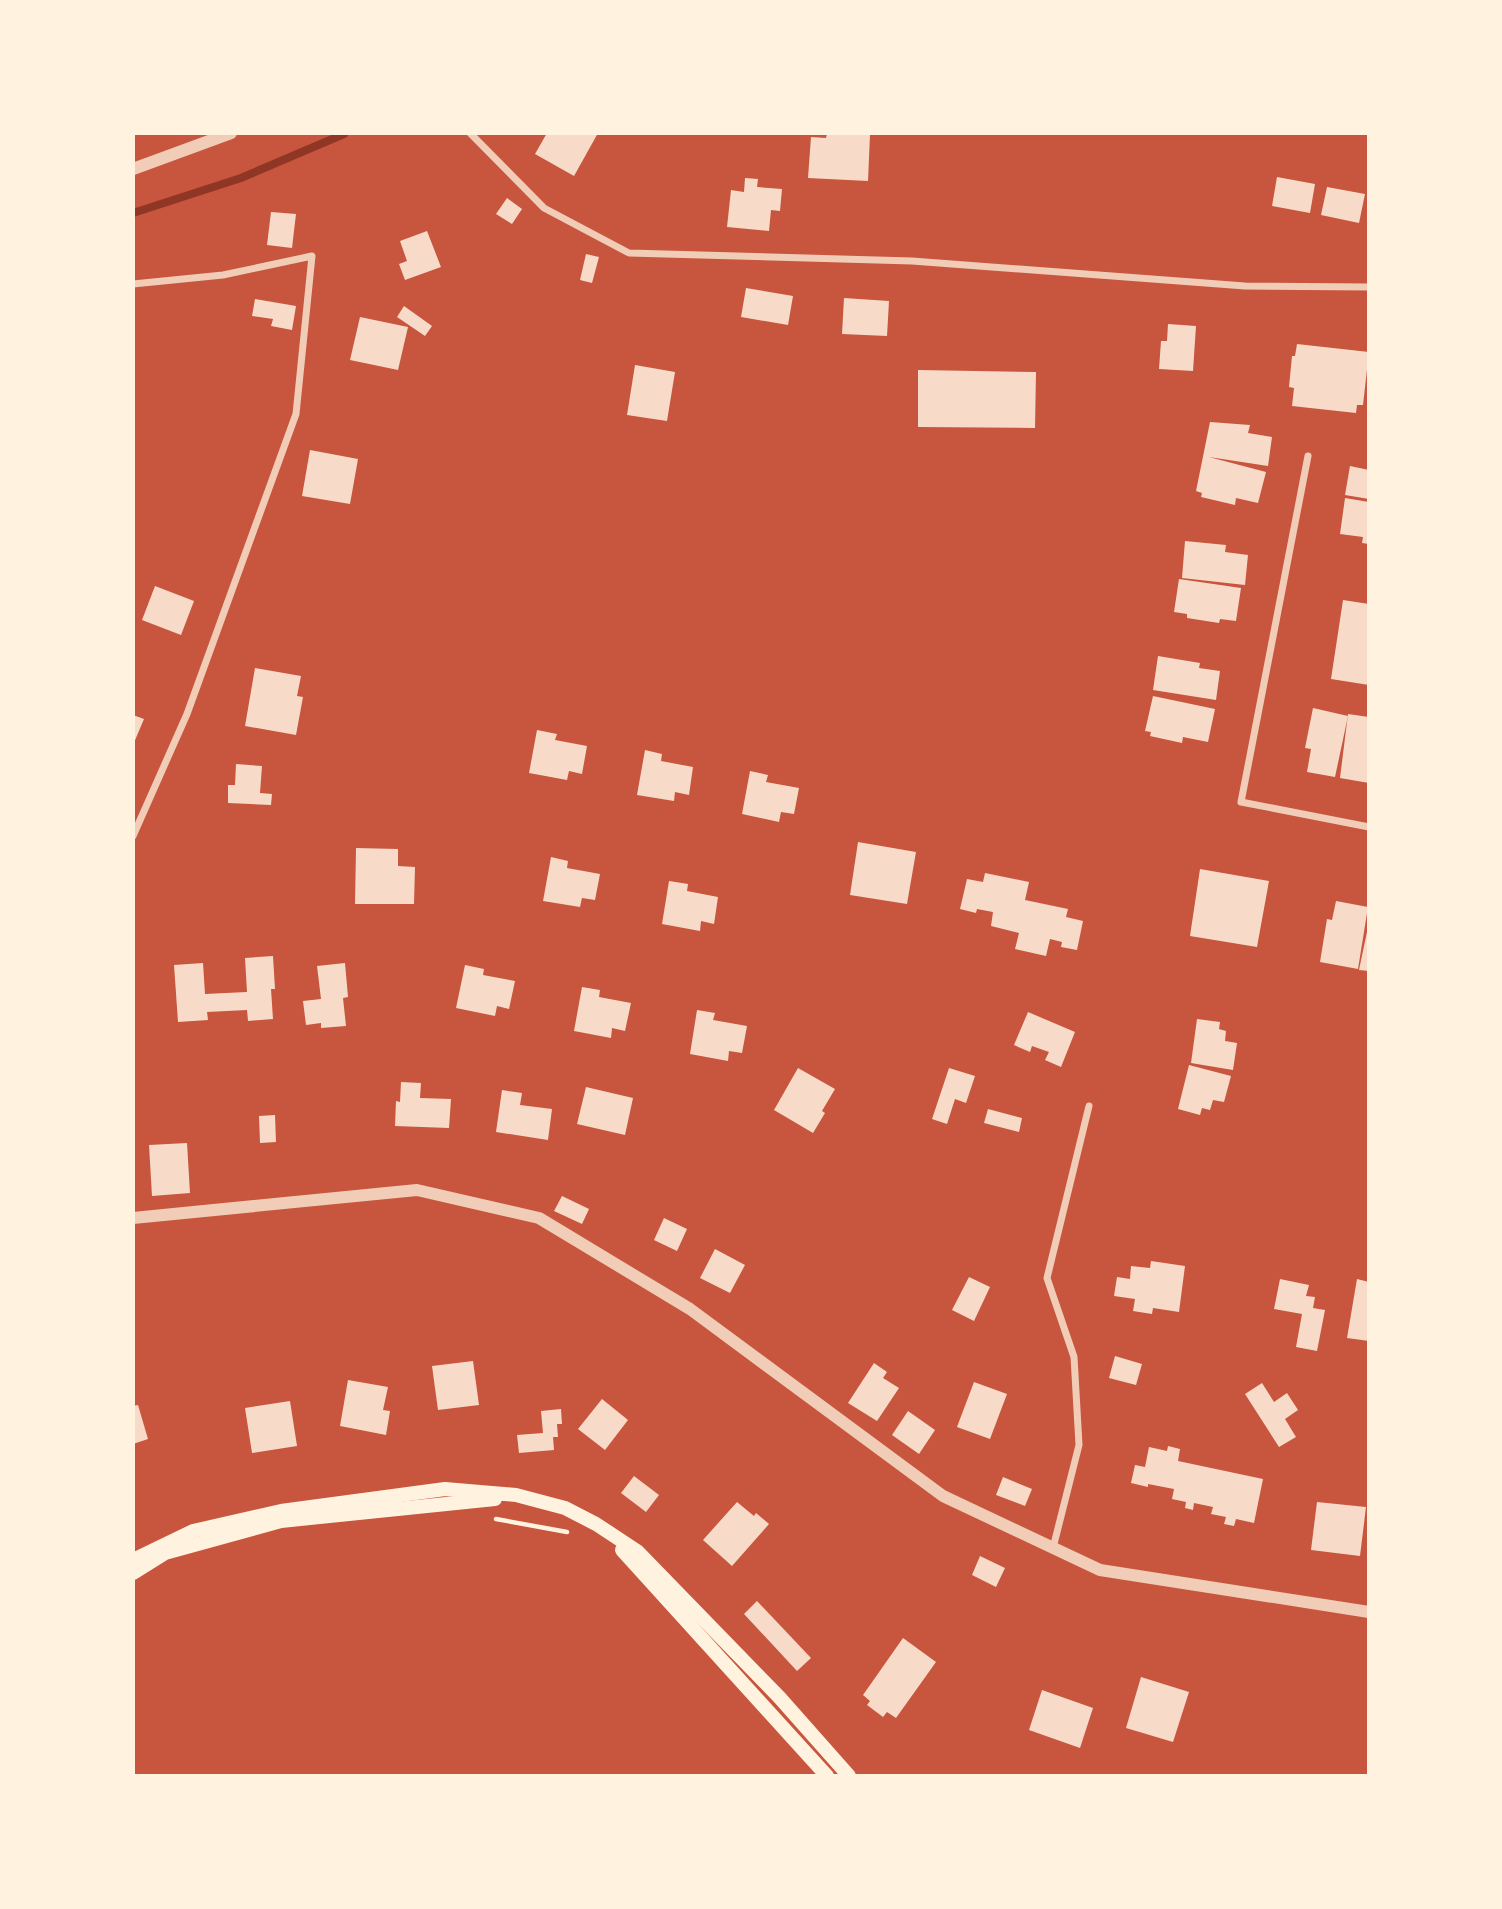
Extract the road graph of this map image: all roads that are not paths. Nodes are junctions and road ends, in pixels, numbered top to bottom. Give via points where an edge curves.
1 (231, 133) edge
2 (470, 133) edge
3 (133, 169) edge
4 (133, 284) edge
5 (1369, 287) edge
6 (1308, 456) dead end
7 (1369, 827) edge
8 (133, 836) edge
9 (1089, 1106) dead end
10 (133, 1219) edge
11 (1053, 1548) junction
12 (133, 1560) edge
13 (133, 1573) edge
14 (1369, 1612) edge
15 (827, 1776) edge
16 (849, 1776) edge

1 - 3 street
2 - 5 street via 544,208 629,253 912,261 1245,286
4 - 8 street via 223,275 312,256 296,414 187,714
6 - 7 street via 1241,802
9 - 11 street via 1047,1278 1074,1357 1079,1444
10 - 11 street via 417,1190 539,1219 690,1309 943,1496
11 - 14 street via 1100,1570
12 - 16 main road via 205,1528 281,1511 445,1489 516,1495 565,1508 637,1551
13 - 15 main road via 165,1553 281,1521 499,1498 563,1514 622,1550

